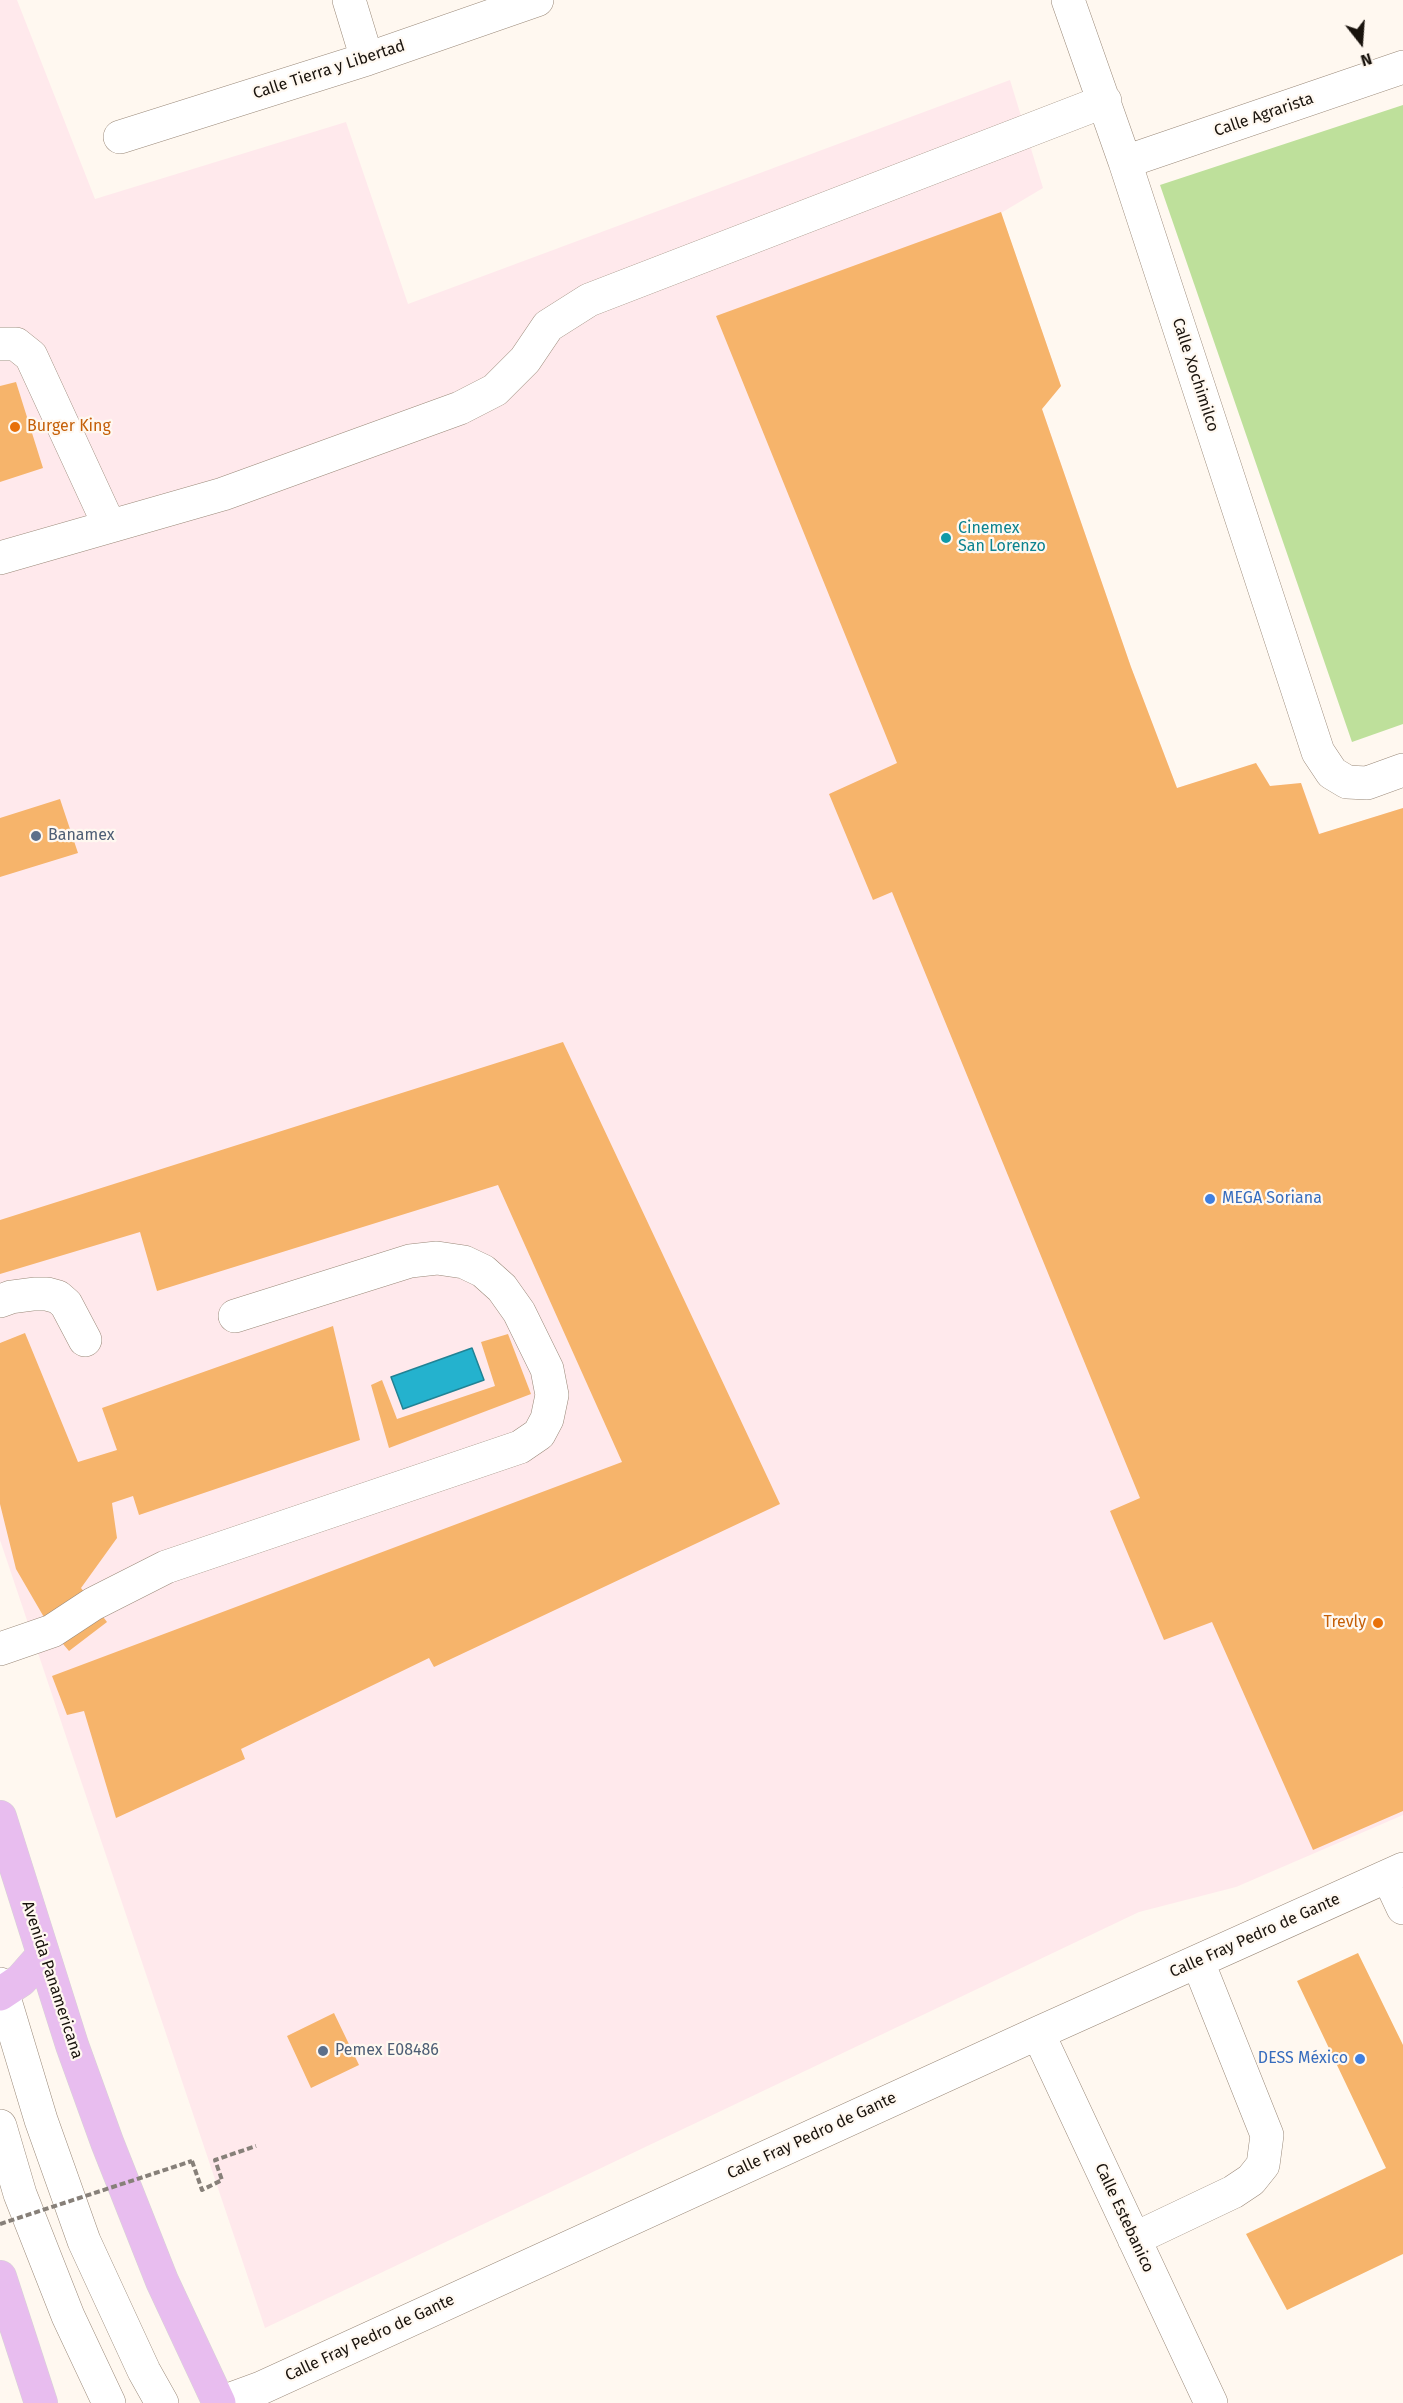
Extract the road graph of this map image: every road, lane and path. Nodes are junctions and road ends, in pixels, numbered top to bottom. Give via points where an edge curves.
1 (349, 0) edge
2 (537, 0) edge
3 (1068, 0) edge
4 (367, 59) junction
5 (1403, 67) edge
6 (1105, 101) junction
7 (120, 137) dead end
8 (1125, 162) junction
9 (0, 344) edge
10 (109, 525) junction
11 (0, 558) edge
12 (1403, 770) edge
13 (0, 1301) edge
14 (235, 1316) dead end
15 (85, 1340) dead end
16 (0, 1649) edge
17 (0, 1817) edge
18 (1395, 1873) edge
19 (1403, 1908) edge
20 (43, 1955) junction
21 (1198, 1962) junction
22 (1, 1990) edge
23 (1038, 2033) junction
24 (0, 2126) edge
25 (256, 2146) dead end
26 (0, 2224) edge
27 (1134, 2239) junction
28 (0, 2277) edge
29 (6, 2310) edge
30 (41, 2403) edge
31 (59, 2403) edge
32 (109, 2403) edge
33 (162, 2403) edge
34 (220, 2403) edge
35 (1211, 2403) edge

1 - 4 street
2 - 4 street, Calle Tierra y Libertad
3 - 6 street, Calle Xochimilco
4 - 7 street, Calle Tierra y Libertad
5 - 8 street, Calle Agrarista
6 - 8 street, Calle Xochimilco
6 - 10 street via 589,300 548,326 525,360 495,390 460,408 223,494
8 - 12 street, Calle Xochimilco via 1318,752 1332,773 1347,782 1368,783
9 - 10 street via 16,344 31,356
10 - 11 street
13 - 15 street via 34,1294 58,1297 66,1304
14 - 16 street via 410,1261 437,1258 464,1262 483,1271 502,1288 519,1312 547,1369 552,1395 547,1419 539,1434 520,1447 166,1567 93,1604 52,1631
17 - 20 main road, Avenida Panamericana
18 - 19 street
18 - 21 street, Calle Fray Pedro de Gante
20 - 22 main road via 21,1980
20 - 34 main road, Avenida Panamericana via 107,2142 162,2281
21 - 23 street, Calle Fray Pedro de Gante
21 - 27 street via 1267,2135 1263,2165 1251,2180 1233,2192
22 - 33 street via 40,2121 84,2241
23 - 27 street, Calle Estebanico
23 - 34 street, Calle Fray Pedro de Gante via 261,2388
24 - 32 street via 20,2194 68,2316
25 - 26 path, bridge via 215,2160 222,2180 202,2190 192,2161
27 - 35 street, Calle Estebanico
28 - 29 main road
29 - 30 main road
29 - 31 main road

